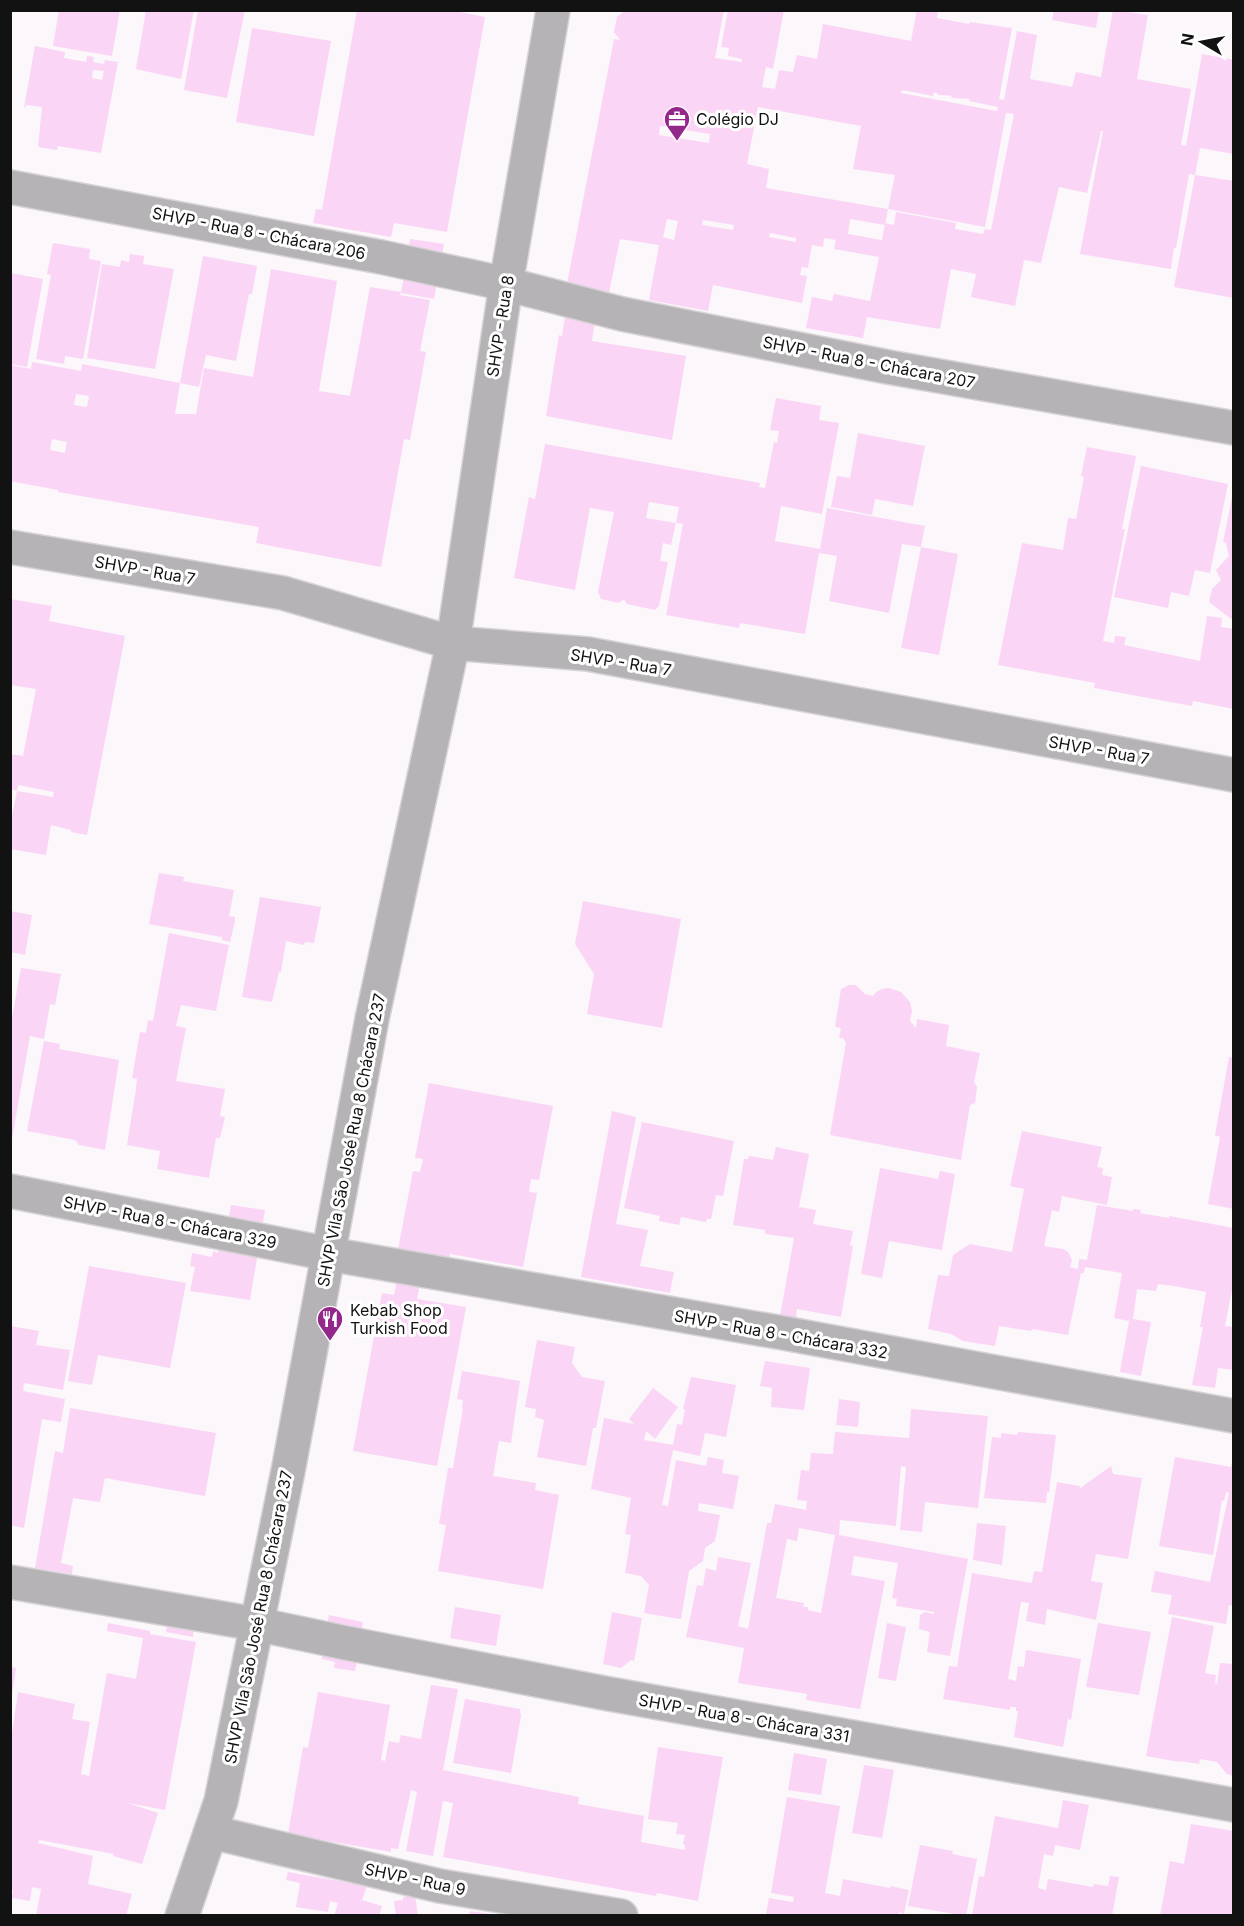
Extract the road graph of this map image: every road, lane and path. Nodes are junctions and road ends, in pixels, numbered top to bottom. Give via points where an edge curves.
1 (553, 10) edge
2 (10, 187) edge
3 (506, 284) junction
4 (1233, 428) edge
5 (10, 548) edge
6 (453, 643) junction
7 (1233, 775) edge
8 (10, 1191) edge
9 (329, 1254) junction
10 (1233, 1416) edge
11 (10, 1582) edge
12 (256, 1624) junction
13 (1233, 1805) edge
14 (211, 1832) junction
15 (442, 1901) edge
16 (182, 1916) edge
17 (621, 1916) edge

1 - 3 street, SHVP - Rua 8
2 - 3 street, SHVP - Rua 8 - Chácara 206
3 - 4 street, SHVP - Rua 8 - Chácara 207 via 622,314
3 - 6 street, SHVP - Rua 8
5 - 6 street, SHVP - Rua 7 via 283,593
6 - 7 street, SHVP - Rua 7 via 588,654
6 - 9 street, SHVP Vila São José Rua 8 Chácara 237 via 372,1019
8 - 9 street, SHVP - Rua 8 - Chácara 329
9 - 10 street, SHVP - Rua 8 - Chácara 332
9 - 12 street, SHVP Vila São José Rua 8 Chácara 237
11 - 12 street, SHVP - Rua 8 - Chácara 331
12 - 13 street, SHVP - Rua 8 - Chácara 331 via 604,1693
12 - 14 street, SHVP Vila São José Rua 8 Chácara 237 via 221,1801
14 - 15 street, SHVP - Rua 9
14 - 16 street, SHVP Vila São José Rua 8 Chácara 237
15 - 17 street, SHVP - Rua 9

